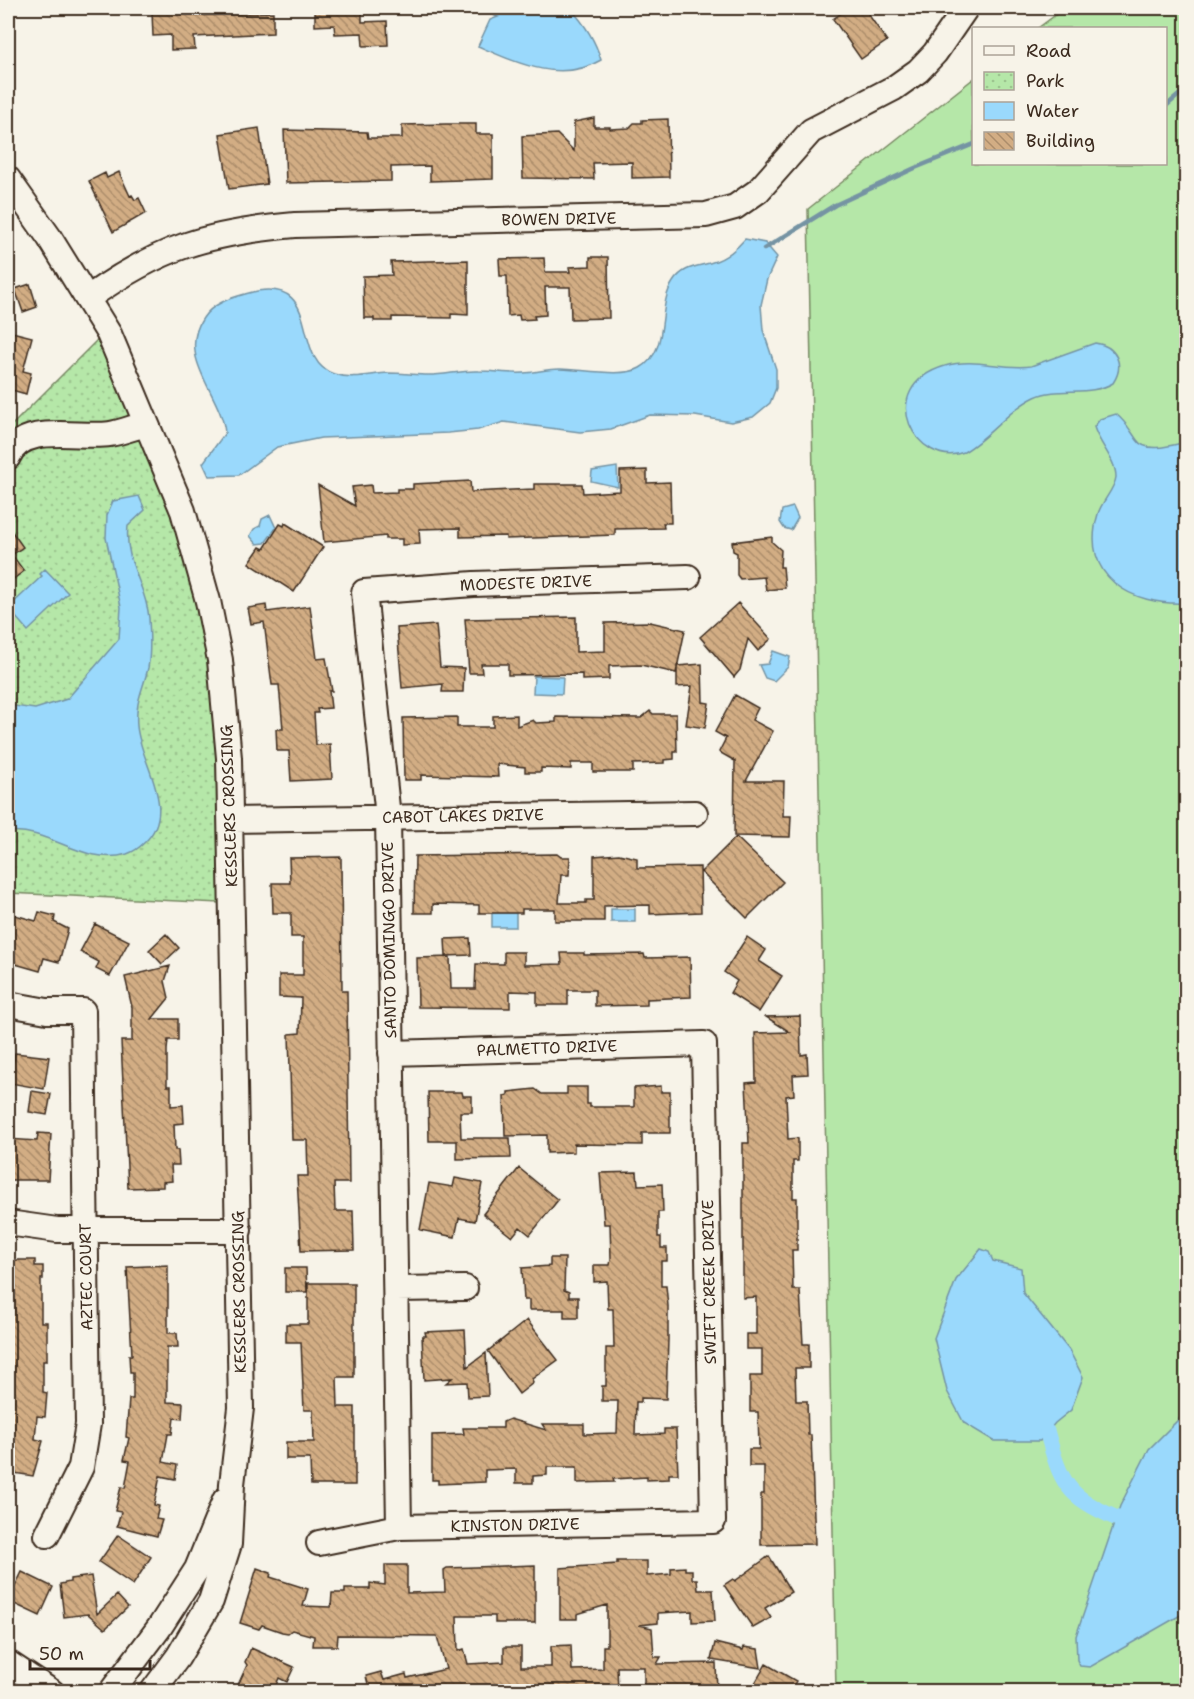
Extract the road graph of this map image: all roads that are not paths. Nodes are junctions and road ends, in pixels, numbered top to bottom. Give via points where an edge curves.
1 (966, 8) edge
2 (8, 179) edge
3 (88, 298) junction
4 (146, 424) junction
5 (8, 457) edge
6 (688, 578) dead end
7 (364, 592) joint
8 (694, 813) dead end
9 (388, 817) junction
10 (231, 820) junction
11 (8, 1004) edge
12 (704, 1044) joint
13 (391, 1053) junction
14 (8, 1222) edge
15 (86, 1230) junction
16 (239, 1230) junction
17 (465, 1288) dead end
18 (396, 1289) junction
19 (232, 1484) junction
20 (713, 1521) joint
21 (399, 1527) junction
22 (48, 1535) dead end
23 (319, 1543) dead end
24 (8, 1663) edge
25 (52, 1692) edge
26 (111, 1692) edge
27 (152, 1692) edge

1 - 3 street, BOWEN DRIVE via 918,71 894,88 811,131 758,191 735,207 706,215 295,225 239,230 179,246 124,272
2 - 3 street, KESSLERS CROSSING
3 - 4 street, KESSLERS CROSSING via 109,334
4 - 5 street via 110,434 27,438 10,450
4 - 10 street, KESSLERS CROSSING via 183,511 208,601 220,660
6 - 7 street, MODESTE DRIVE via 474,584
7 - 9 street, SANTO DOMINGO DRIVE
8 - 9 street, CABOT LAKES DRIVE
9 - 10 street, CABOT LAKES DRIVE
9 - 13 street, SANTO DOMINGO DRIVE
10 - 16 street, KESSLERS CROSSING
11 - 15 street, AZTEC COURT via 48,1011 83,1011
12 - 13 street, PALMETTO DRIVE
12 - 20 street, SWIFT CREEK DRIVE
13 - 18 street, SANTO DOMINGO DRIVE
14 - 15 street
15 - 16 street
15 - 22 street, AZTEC COURT via 88,1424 81,1467
16 - 19 street, KESSLERS CROSSING via 241,1408
17 - 18 street
18 - 21 street, SANTO DOMINGO DRIVE
19 - 26 street, KESSLERS CROSSING via 197,1569
19 - 27 street, KESSLERS CROSSING via 229,1544 211,1601
20 - 21 street, KINSTON DRIVE
21 - 23 street, KINSTON DRIVE
24 - 25 street

